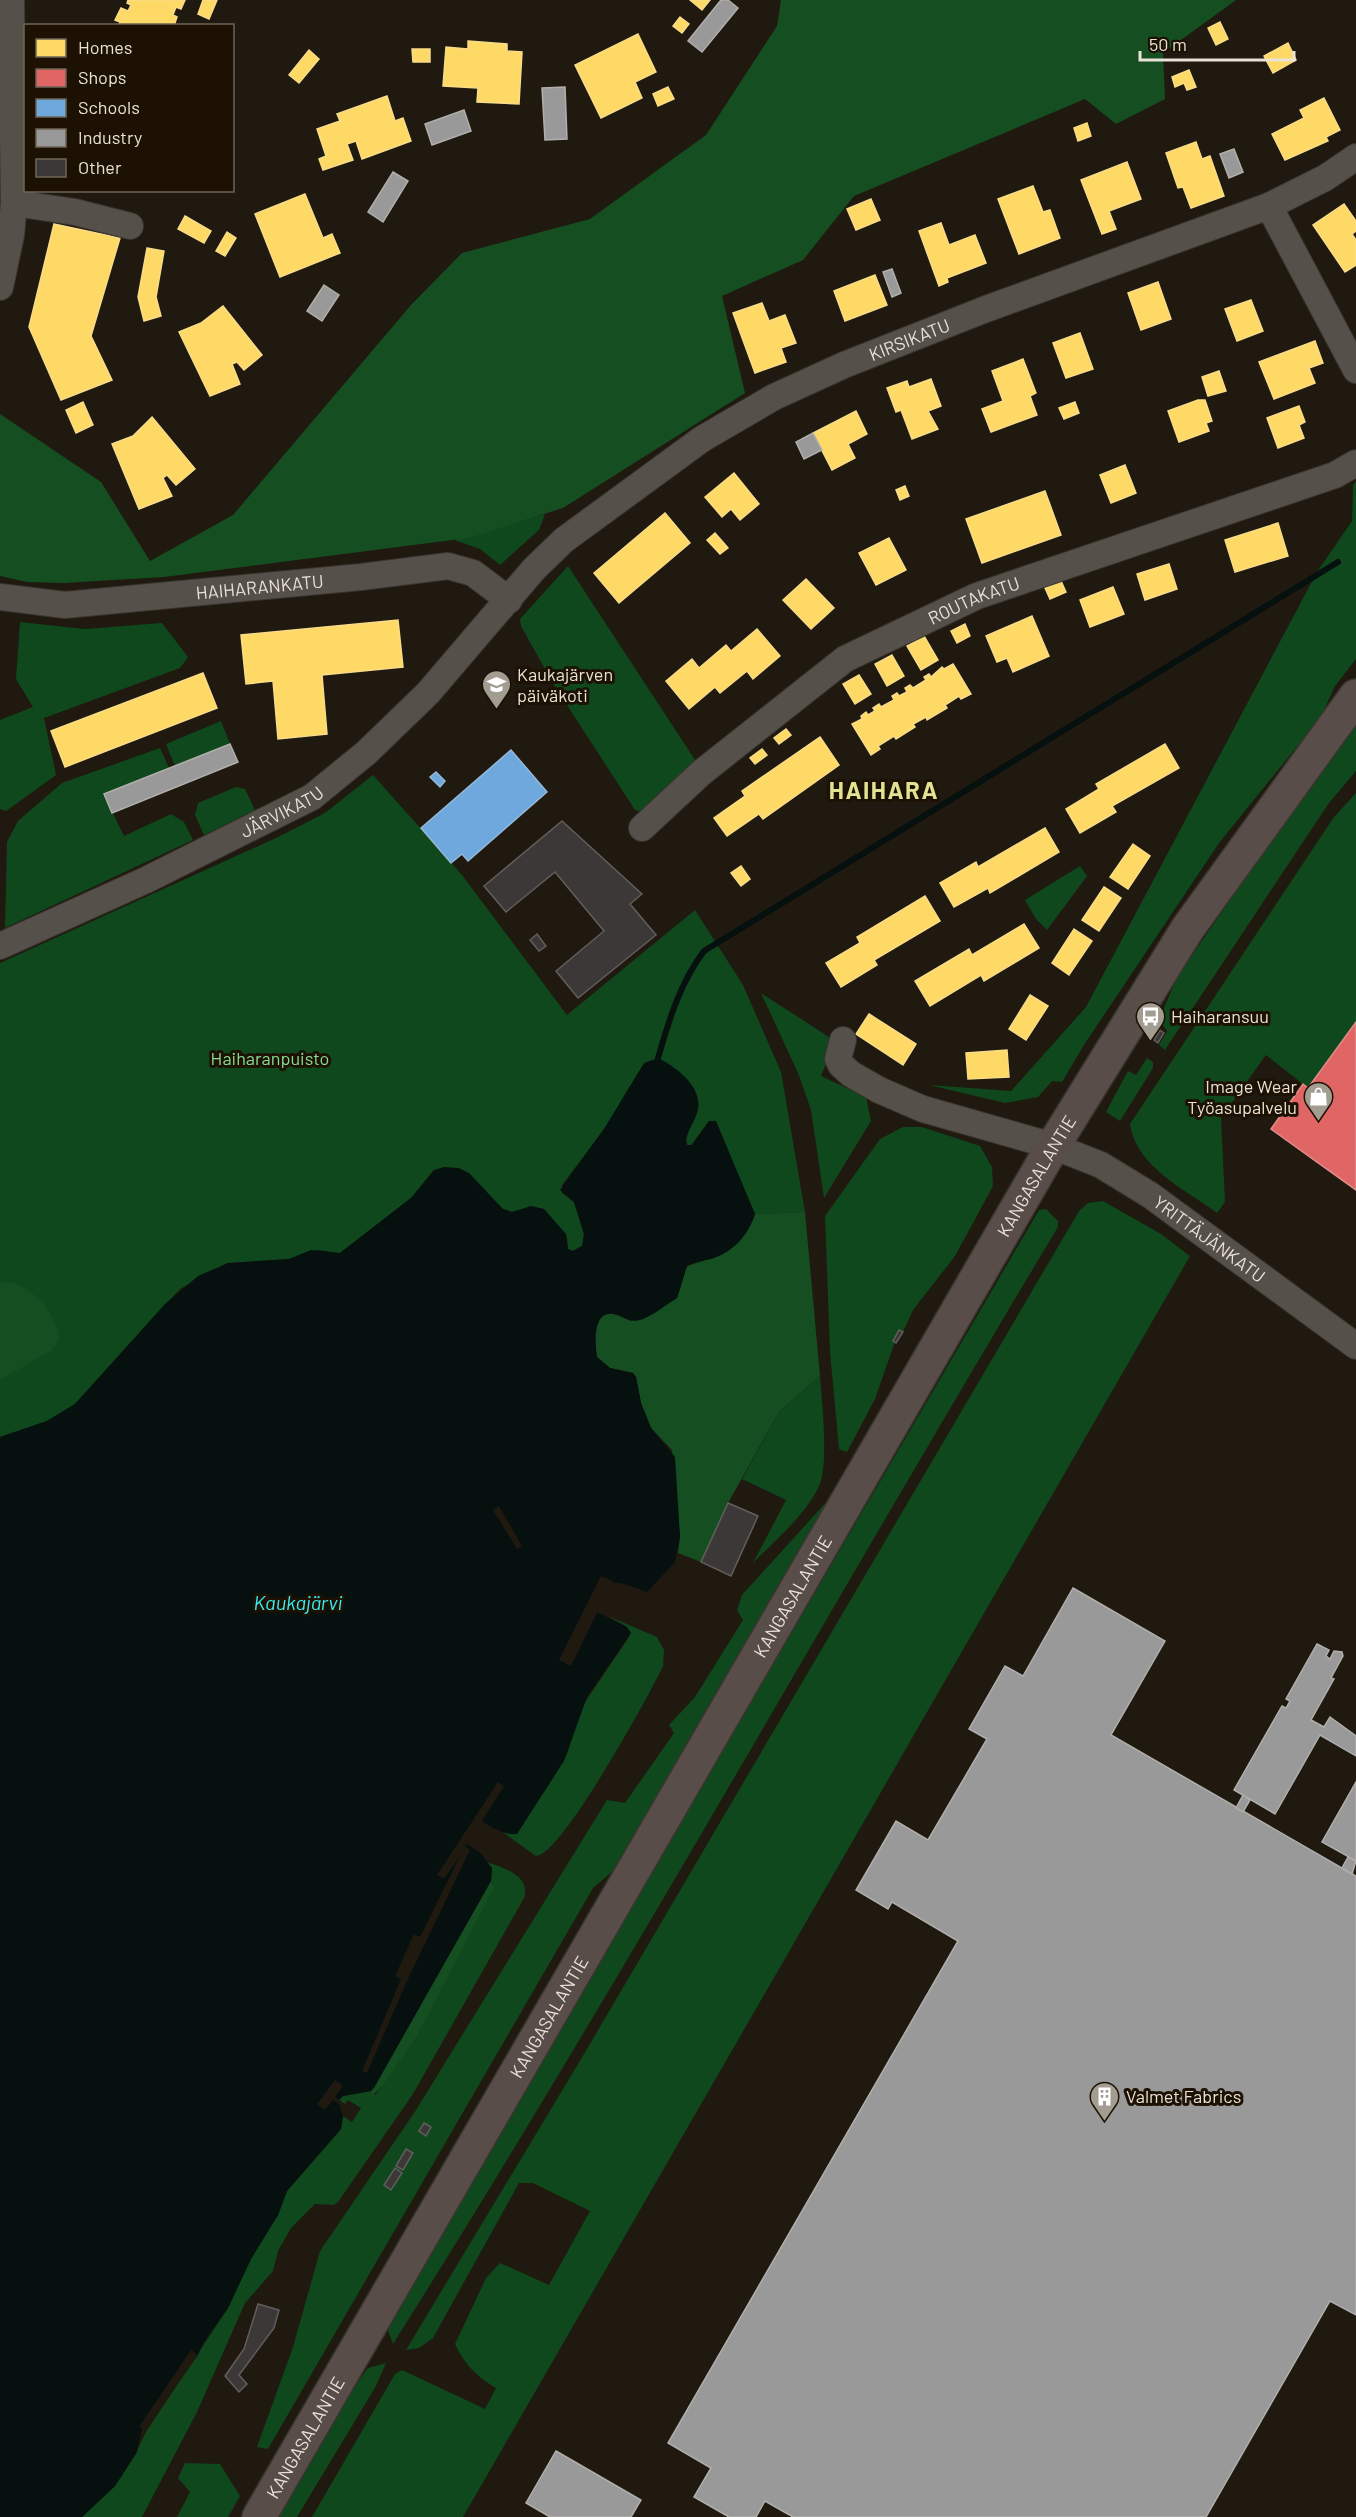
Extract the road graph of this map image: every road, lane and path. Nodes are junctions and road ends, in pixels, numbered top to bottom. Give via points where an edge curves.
1 (11, 0) edge
2 (1356, 157) edge
3 (14, 203) junction
4 (1269, 206) junction
5 (130, 226) dead end
6 (0, 287) edge
7 (1356, 370) edge
8 (1356, 463) edge
9 (0, 597) edge
10 (509, 600) junction
11 (1356, 696) edge
12 (642, 828) dead end
13 (0, 946) edge
14 (843, 1040) dead end
15 (1053, 1146) junction
16 (1356, 1346) edge
17 (259, 2517) edge

1 - 3 street
2 - 4 street, KIRSIKATU via 1325,178
3 - 5 street via 75,212
3 - 6 street
4 - 7 street
4 - 10 street, KIRSIKATU via 986,309 774,397 702,439 564,540
8 - 12 street, ROUTAKATU via 1335,475 977,596 845,659 701,773
9 - 10 street, HAIHARANKATU via 65,605 448,566 473,573
10 - 13 street, JÄRVIKATU via 428,693 366,753 312,797 146,880
11 - 15 main road, KANGASALANTIE via 1188,928
14 - 15 street via 838,1059 841,1065 879,1090 946,1117
15 - 16 street, YRITTÄJÄNKATU via 1101,1165 1150,1195
15 - 17 main road, KANGASALANTIE

